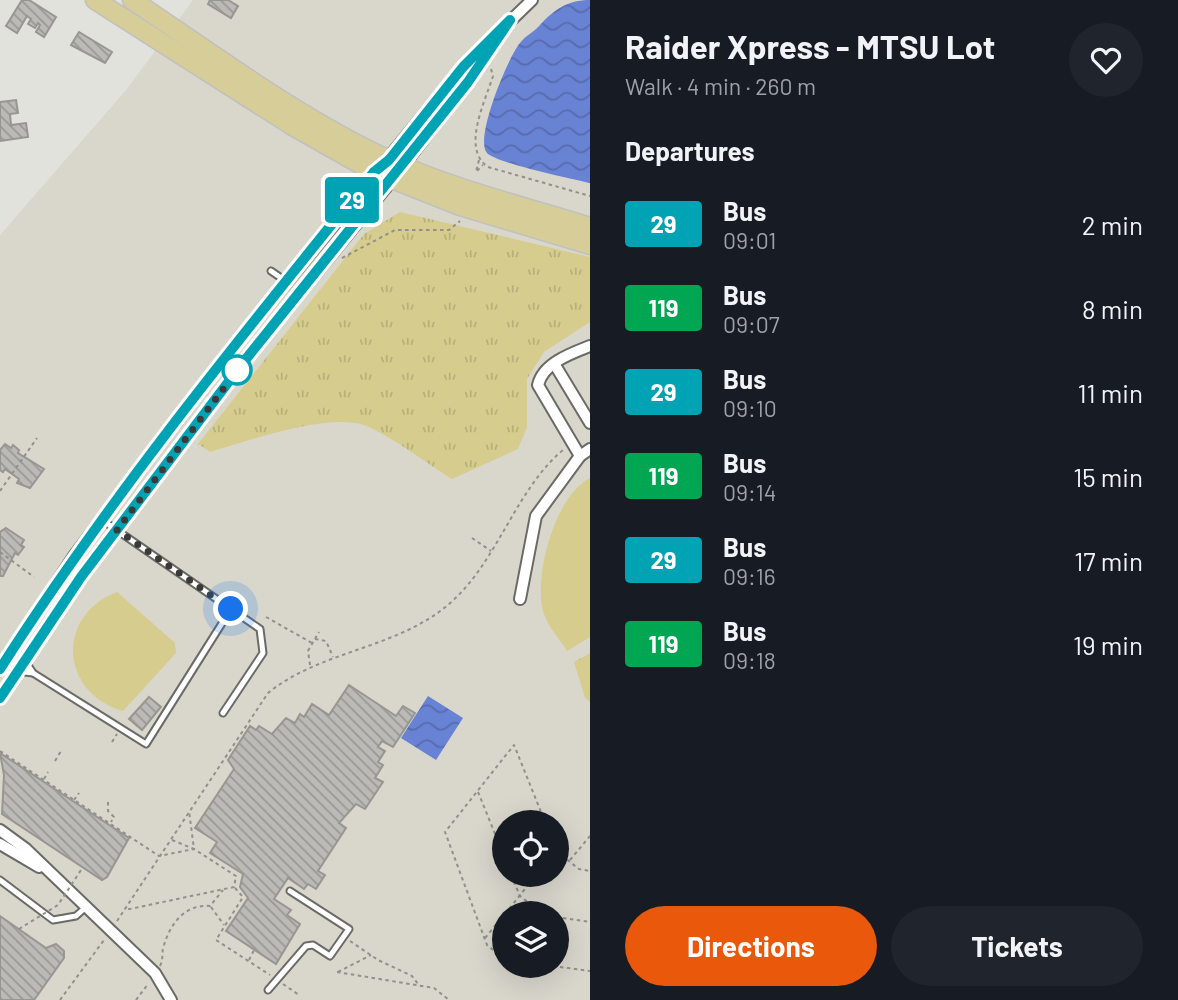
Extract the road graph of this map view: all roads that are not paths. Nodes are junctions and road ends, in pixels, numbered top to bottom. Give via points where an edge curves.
1 (95, 0) edge
2 (132, 0) edge
3 (532, 0) edge
4 (395, 168) junction
5 (374, 172) junction
6 (590, 227) edge
7 (590, 245) edge
8 (271, 271) dead end
9 (287, 282) junction
10 (590, 346) edge
11 (555, 365) junction
12 (590, 423) edge
13 (585, 452) edge
14 (102, 520) junction
15 (117, 530) junction
16 (520, 599) dead end
17 (231, 609) junction
18 (24, 659) junction
19 (0, 669) edge
20 (17, 670) junction
21 (33, 673) junction
22 (0, 698) edge
23 (223, 713) dead end
24 (0, 830) edge
25 (1, 848) edge
26 (53, 876) junction
27 (0, 880) edge
28 (290, 891) dead end
29 (86, 907) junction
30 (268, 990) dead end
31 (171, 1000) edge

1 - 5 main road via 291,125
2 - 4 main road
3 - 4 street via 463,67
4 - 5 main road
4 - 6 main road
4 - 7 main road via 460,206
4 - 15 street
5 - 9 street
8 - 9 lane
9 - 14 street
10 - 11 street via 565,355
11 - 12 street
11 - 13 street via 542,373 539,391 571,444
13 - 16 street via 536,516
14 - 15 lane
14 - 19 street
15 - 17 lane
15 - 18 street
17 - 21 lane via 146,744
17 - 23 lane via 260,629 263,653
18 - 20 street
18 - 21 lane
20 - 21 lane
20 - 22 street
24 - 26 street
25 - 26 street
26 - 29 street
27 - 29 lane via 53,920 76,916
28 - 30 lane via 349,929 330,956 313,945 306,946
29 - 31 street via 155,973

